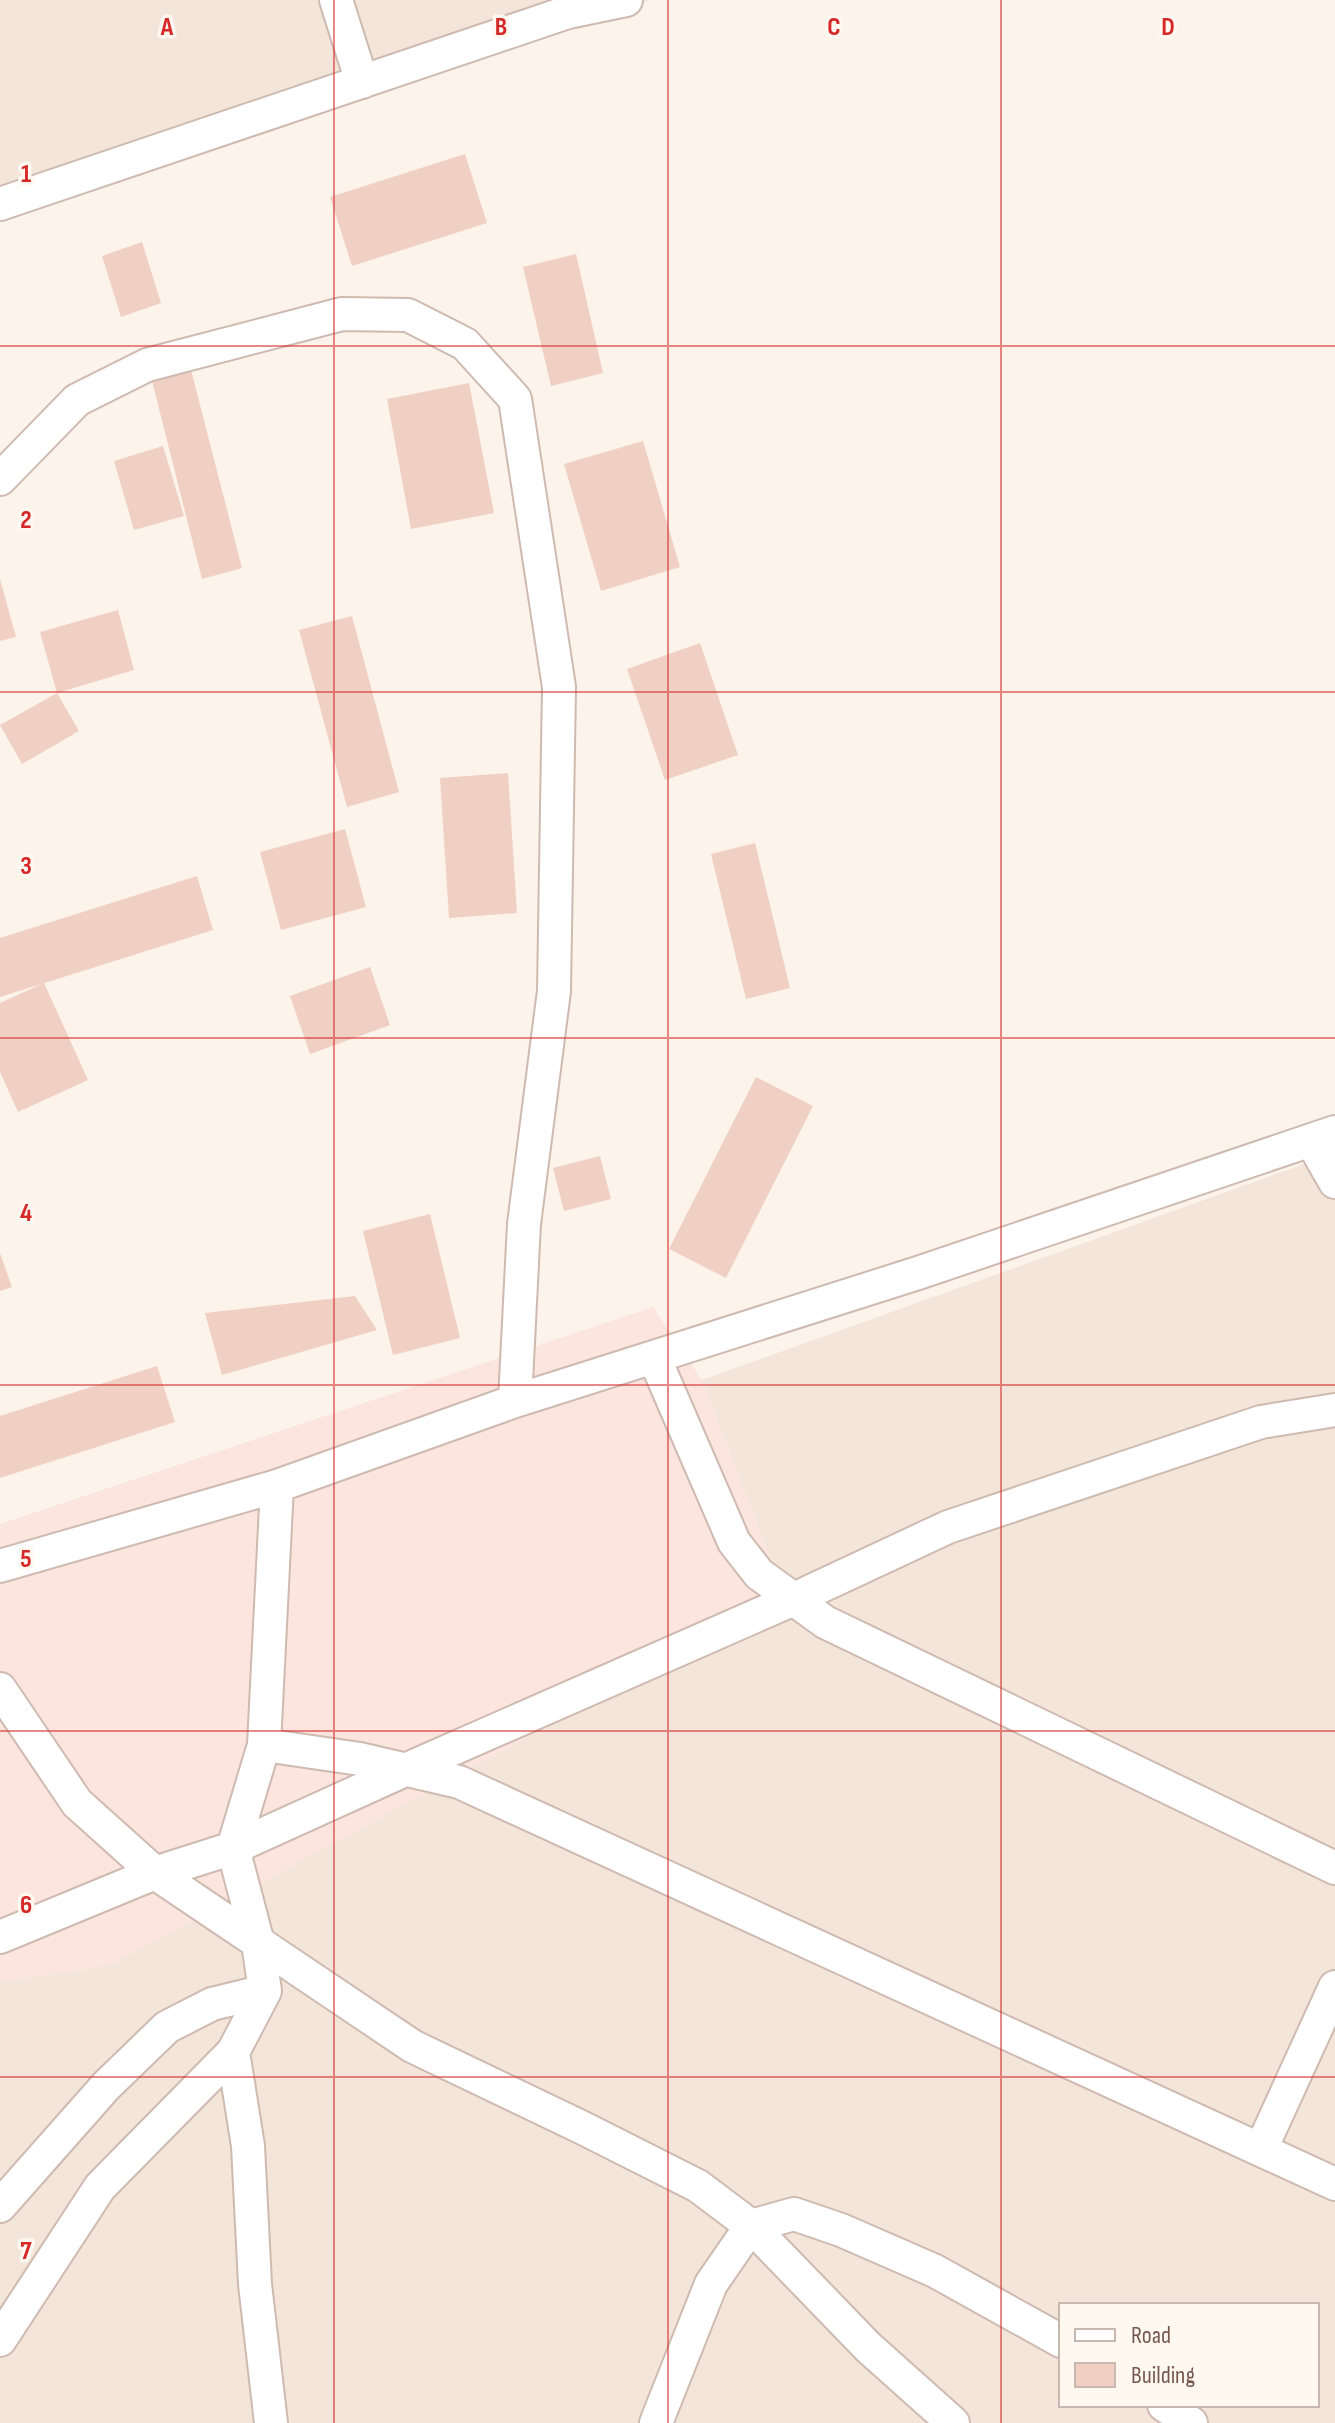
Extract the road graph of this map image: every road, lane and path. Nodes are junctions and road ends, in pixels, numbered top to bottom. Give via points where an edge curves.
1 (336, 0) edge
2 (626, 0) edge
3 (568, 6) edge
4 (362, 82) junction
5 (0, 204) edge
6 (0, 479) edge
7 (1323, 1136) edge
8 (1335, 1182) edge
9 (654, 1357) junction
10 (515, 1401) junction
11 (1335, 1410) edge
12 (277, 1486) junction
13 (0, 1566) edge
14 (794, 1599) junction
15 (0, 1689) edge
16 (264, 1745) junction
17 (405, 1770) junction
18 (233, 1848) junction
19 (1335, 1868) edge
20 (155, 1873) junction
21 (0, 1937) edge
22 (258, 1943) junction
23 (1335, 1987) edge
24 (265, 1991) junction
25 (233, 2052) junction
26 (1261, 2149) junction
27 (1335, 2184) edge
28 (0, 2206) edge
29 (751, 2226) junction
30 (0, 2340) edge
31 (1059, 2340) edge
32 (1167, 2407) edge
33 (271, 2423) edge
34 (656, 2423) edge
35 (953, 2423) edge
36 (1191, 2423) edge

1 - 4 street
2 - 3 street
3 - 4 street
4 - 5 street
6 - 10 street via 77,400 147,365 342,314 408,315 465,344 515,399 559,687 554,991 524,1224
7 - 8 street
7 - 9 street
9 - 10 street
9 - 14 street via 734,1542 759,1574
10 - 12 street
11 - 14 street via 1261,1422 948,1527
12 - 13 street
12 - 16 street
14 - 17 street
14 - 19 street via 825,1622
15 - 20 street via 77,1803
16 - 17 street
16 - 18 street
17 - 18 street
17 - 26 street via 459,1782
18 - 20 street
18 - 22 street
20 - 21 street
20 - 22 street
22 - 24 street
22 - 29 street via 412,2046 698,2186
23 - 26 street
24 - 25 street
24 - 28 street via 212,2004 167,2027 106,2086
25 - 30 street via 100,2187
25 - 33 street via 248,2146 255,2284
26 - 27 street
29 - 31 street via 794,2214 841,2230 935,2271
29 - 34 street via 711,2284
29 - 35 street via 868,2347
32 - 36 street

